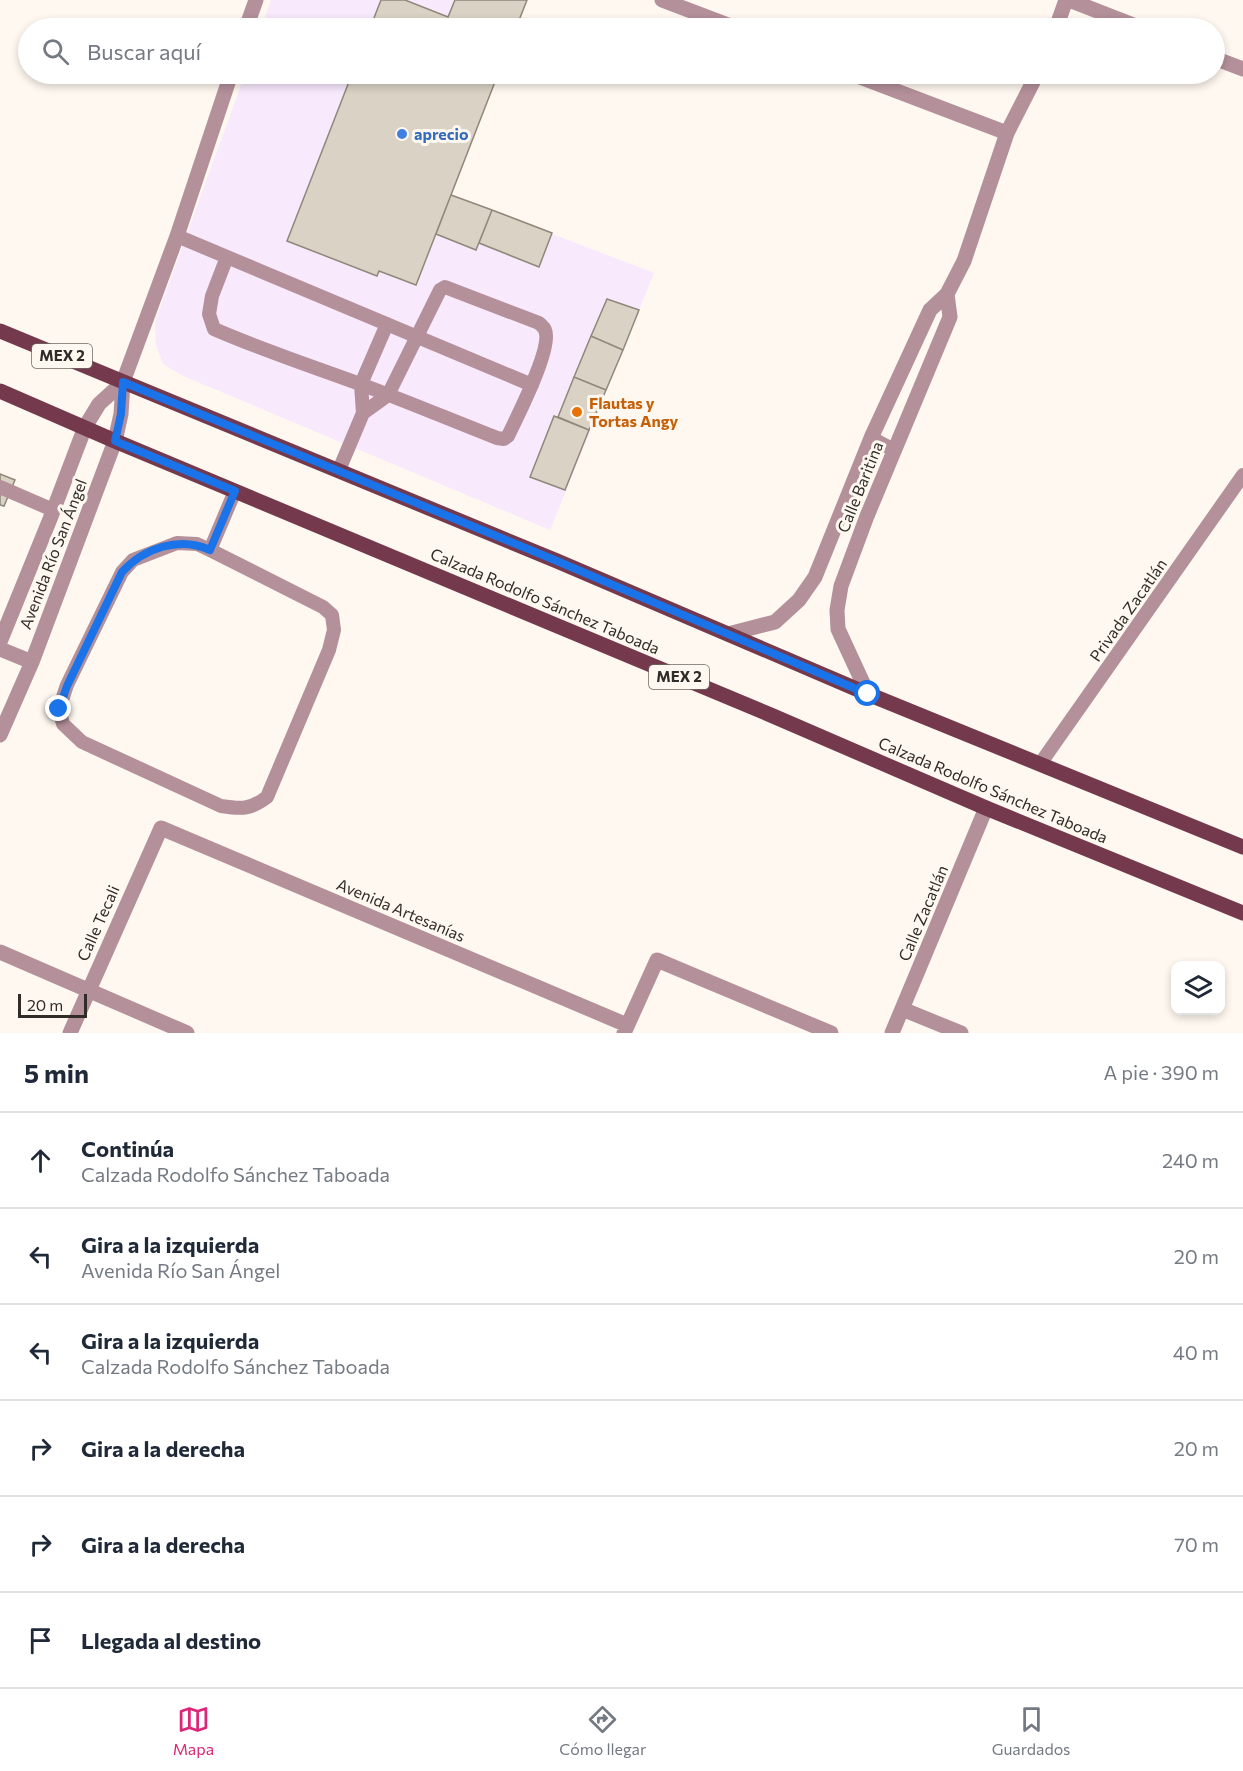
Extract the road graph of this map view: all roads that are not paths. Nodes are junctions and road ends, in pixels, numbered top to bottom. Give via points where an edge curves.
1 (256, 0) edge
2 (662, 0) edge
3 (1067, 0) edge
4 (250, 18) edge
5 (710, 18) edge
6 (1060, 18) edge
7 (1115, 18) edge
8 (1225, 62) edge
9 (1243, 69) edge
10 (228, 84) edge
11 (878, 84) edge
12 (1032, 84) edge
13 (1007, 133) junction
14 (177, 236) junction
15 (226, 256) junction
16 (947, 294) junction
17 (387, 324) junction
18 (0, 331) edge
19 (416, 337) junction
20 (123, 382) junction
21 (361, 384) junction
22 (531, 385) junction
23 (0, 391) edge
24 (388, 395) junction
25 (363, 413) junction
26 (85, 427) junction
27 (871, 438) junction
28 (115, 441) junction
29 (894, 450) junction
30 (339, 470) junction
31 (1243, 475) edge
32 (0, 487) edge
33 (235, 491) junction
34 (53, 510) junction
35 (210, 550) junction
36 (728, 634) junction
37 (0, 642) edge
38 (0, 649) edge
39 (32, 662) junction
40 (868, 694) junction
41 (0, 735) edge
42 (1040, 764) junction
43 (986, 808) junction
44 (161, 828) joint
45 (1243, 847) edge
46 (1243, 913) edge
47 (0, 952) edge
48 (88, 990) junction
49 (902, 1009) junction
50 (625, 1029) edge
51 (827, 1032) edge
52 (70, 1033) edge
53 (187, 1033) edge
54 (892, 1033) edge
55 (961, 1033) edge

1 - 4 street
2 - 5 street
3 - 6 street
3 - 7 street
8 - 9 street
10 - 14 street, Avenida Río San Ángel
11 - 13 street
12 - 13 street, Calle Baritina
13 - 16 street, Calle Baritina via 964,261
14 - 15 lane
14 - 20 street, Avenida Río San Ángel
15 - 17 lane
15 - 21 lane via 209,314 214,329
16 - 27 street, Calle Baritina via 930,310
16 - 29 street, Calle Baritina via 950,317
17 - 19 lane
17 - 21 lane
18 - 20 main road, MEX 2
19 - 22 lane
19 - 22 lane via 445,287 539,323 546,330 546,343
19 - 24 lane
20 - 26 street, Avenida Río San Ángel via 99,404
20 - 28 street, Avenida Río San Ángel
20 - 30 main road, MEX 2
21 - 24 lane
21 - 25 lane
22 - 24 lane via 504,439
23 - 26 main road, Calzada Rodolfo Sánchez Taboada / MEX 2
24 - 25 lane
25 - 30 lane
26 - 28 main road, Calzada Rodolfo Sánchez Taboada / MEX 2
26 - 34 street, Avenida Río San Ángel
27 - 29 lane
27 - 36 street, Calle Baritina via 815,577 799,600 775,622
28 - 33 main road, Calzada Rodolfo Sánchez Taboada / MEX 2
28 - 39 street, Avenida Río San Ángel
29 - 40 street, Calle Baritina via 841,586 837,610 838,628
30 - 36 main road, MEX 2
31 - 42 lane, Privada Zacatlán
32 - 34 lane
33 - 35 lane
33 - 43 main road, Calzada Rodolfo Sánchez Taboada / MEX 2
34 - 37 street, Avenida Río San Ángel
35 - 35 lane via 197,544 177,543 133,560 122,572 59,709 63,724 82,742 221,806 240,809 267,796 334,630 332,615 323,607
36 - 40 main road, MEX 2
38 - 39 street
39 - 41 street, Avenida Río San Ángel
40 - 42 main road, MEX 2
42 - 45 main road, MEX 2
43 - 46 main road, Calzada Rodolfo Sánchez Taboada / MEX 2
43 - 49 street, Calle Zacatlán
44 - 48 street, Calle Tecali
44 - 50 street, Avenida Artesanías
47 - 48 street
48 - 52 street, Calle Tecali
48 - 53 street
49 - 54 street, Calle Zacatlán
49 - 55 street
50 - 51 street via 657,960

